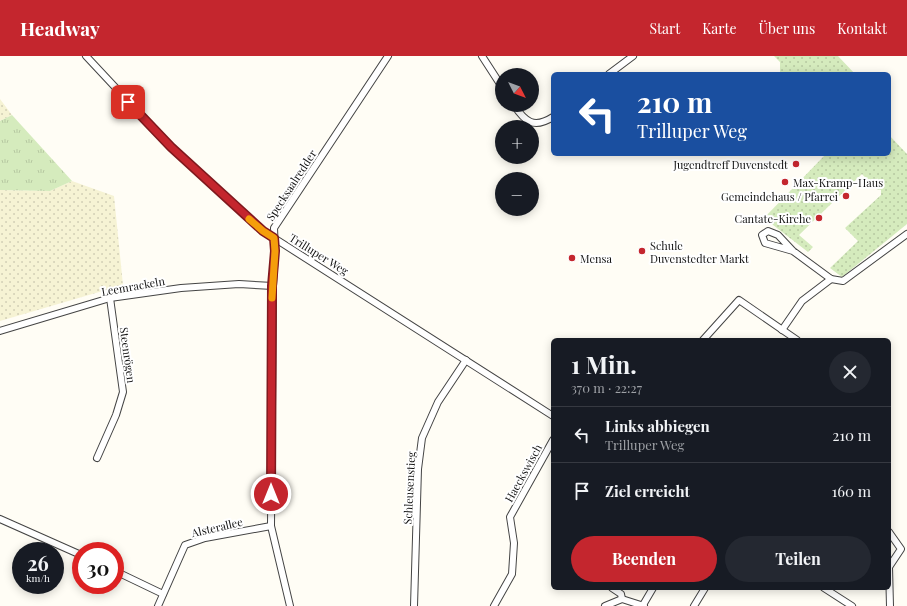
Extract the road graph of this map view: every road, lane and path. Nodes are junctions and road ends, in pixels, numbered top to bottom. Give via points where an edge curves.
1 (86, 56) edge
2 (388, 56) edge
3 (482, 56) edge
4 (633, 56) edge
5 (612, 72) edge
6 (495, 76) edge
7 (518, 112) edge
8 (551, 118) edge
9 (907, 234) edge
10 (274, 238) junction
11 (793, 251) junction
12 (831, 279) junction
13 (272, 286) junction
14 (110, 298) junction
15 (782, 330) junction
16 (0, 331) edge
17 (705, 338) edge
18 (794, 338) edge
19 (466, 360) junction
20 (551, 415) edge
21 (551, 444) edge
22 (97, 458) dead end
23 (0, 519) edge
24 (271, 526) junction
25 (891, 535) edge
26 (72, 551) edge
27 (891, 564) edge
28 (124, 575) edge
29 (615, 590) edge
30 (653, 590) edge
31 (704, 590) edge
32 (827, 590) edge
33 (890, 590) edge
34 (163, 594) junction
35 (622, 598) junction
36 (158, 606) edge
37 (290, 606) edge
38 (414, 606) edge
39 (494, 606) edge
40 (605, 606) edge
41 (643, 606) edge
42 (694, 606) edge
43 (852, 606) edge
44 (890, 606) edge

1 - 10 street, Trilluper Weg via 171,147 263,231
2 - 10 street, Specksaalredder via 274,228
3 - 6 street
4 - 5 street
7 - 8 street via 531,123 542,124
9 - 12 street via 843,281
10 - 13 street, Specksaalredder
10 - 19 street, Trilluper Weg
11 - 11 street via 778,235 768,231 762,236 765,243
11 - 12 street
12 - 15 street via 802,301
13 - 14 street, Leemrackeln via 239,284 181,288
13 - 24 street, Specksaalredder
14 - 16 street, Leemrackeln
14 - 22 street, Steenrögen via 123,392
15 - 17 street via 739,300
15 - 18 street
19 - 20 street, Trilluper Weg
19 - 38 street, Schleusenstieg via 438,402 422,438 418,469
21 - 39 street, Haeckswisch via 510,517 514,543 512,574
23 - 26 street
24 - 34 street, Alsterallee via 205,538 185,545
24 - 37 street, Specksaalredder
25 - 27 street via 901,549
28 - 34 street
29 - 35 street
30 - 41 street
31 - 42 street
32 - 43 street
33 - 44 street
34 - 36 street, Alsterallee
35 - 40 street
35 - 41 street

